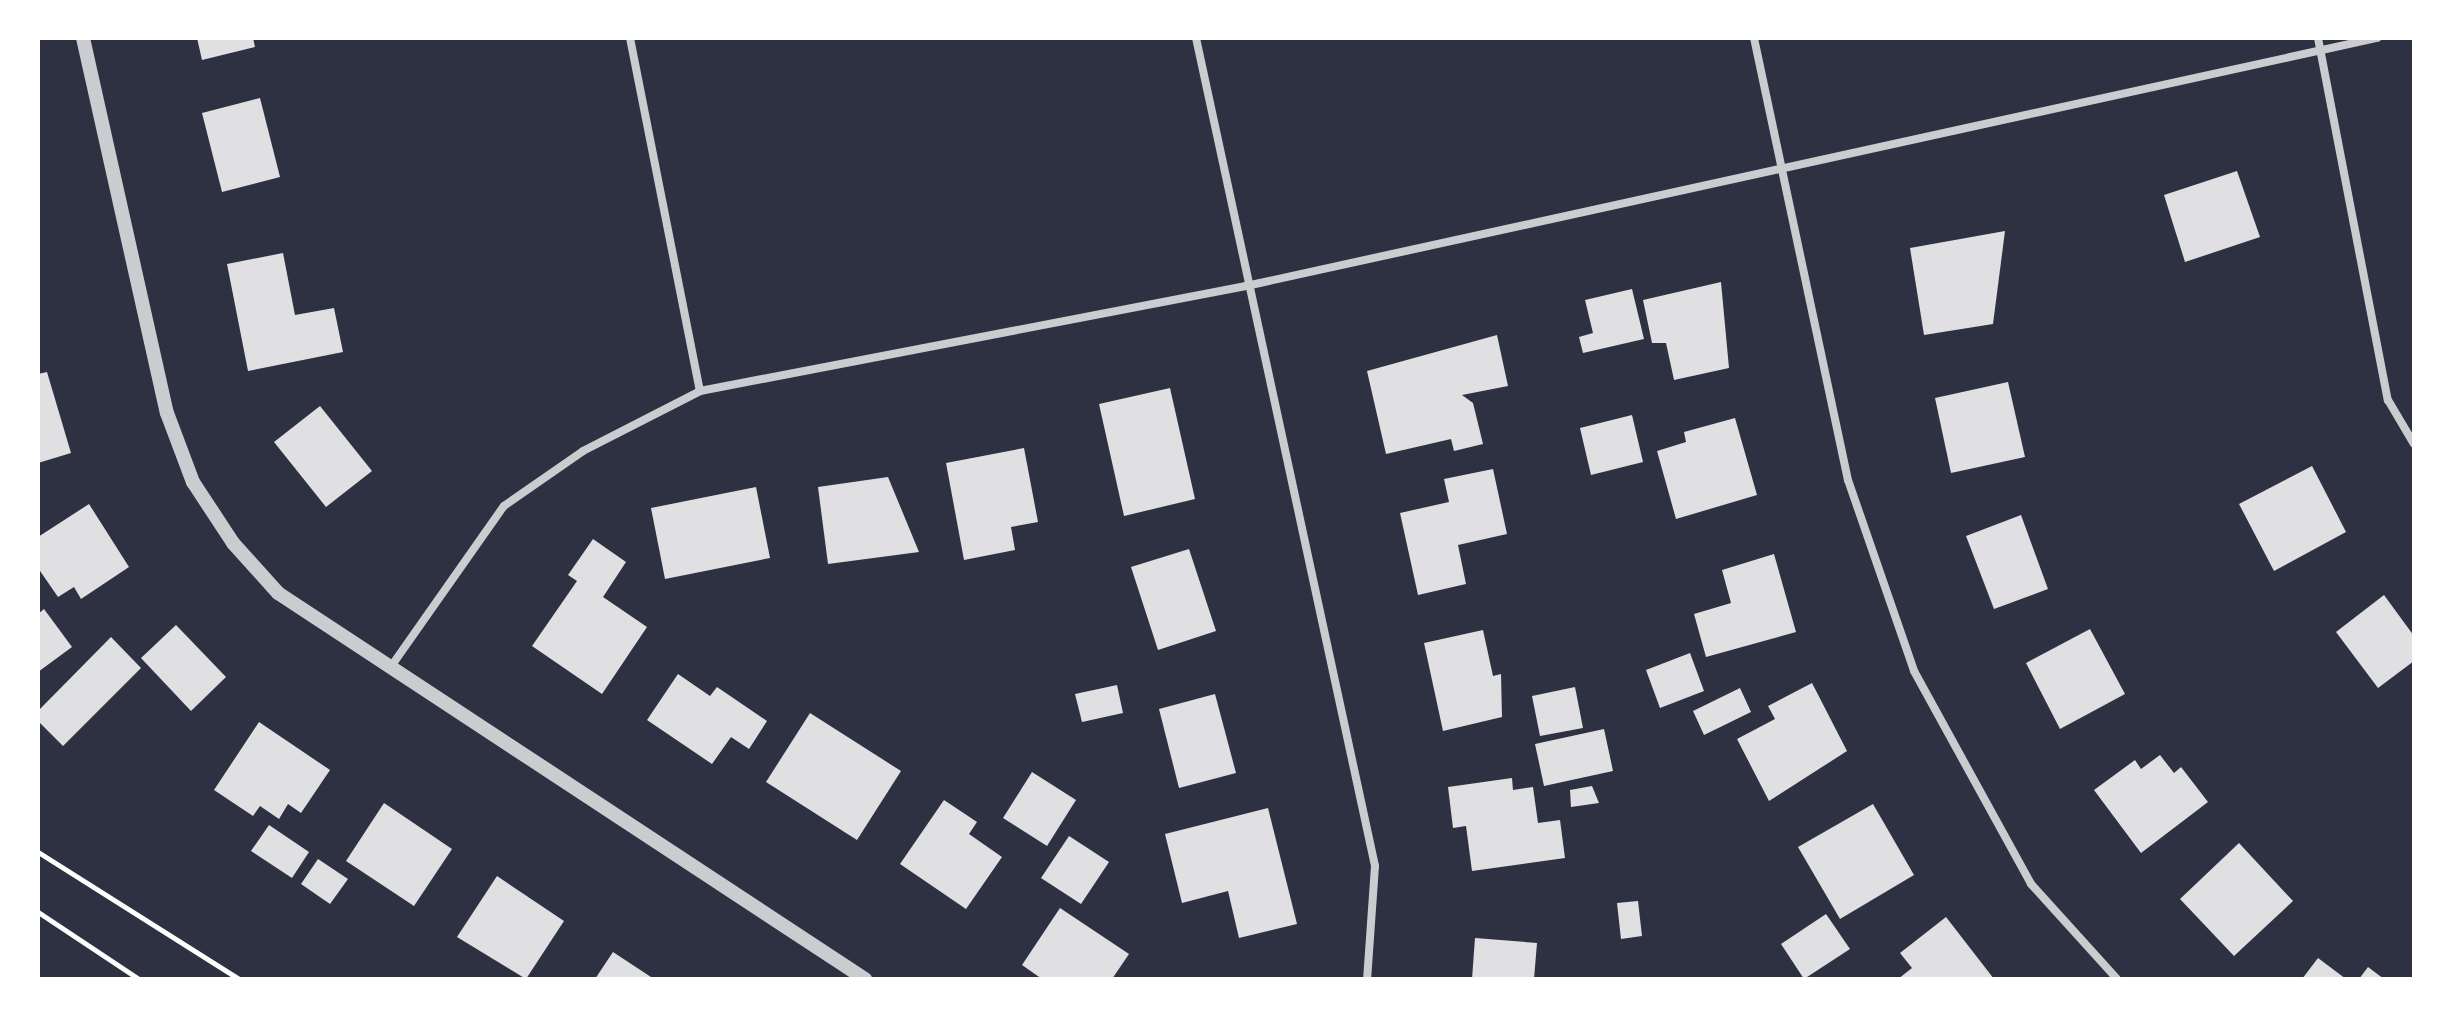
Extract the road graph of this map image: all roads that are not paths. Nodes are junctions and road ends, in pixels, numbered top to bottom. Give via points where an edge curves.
1 (83, 38) edge
2 (630, 38) edge
3 (1196, 38) edge
4 (1754, 38) edge
5 (2318, 38) edge
6 (2377, 38) edge
7 (2321, 51) junction
8 (1781, 167) junction
9 (1246, 286) junction
10 (700, 391) junction
11 (2414, 444) edge
12 (390, 669) junction
13 (865, 979) edge
14 (1367, 979) edge
15 (2117, 979) edge

1 - 12 street via 167,413 193,482 278,593
2 - 10 street
3 - 9 street
4 - 8 street
5 - 7 street
6 - 7 street
7 - 8 street
7 - 11 street via 2388,400
8 - 9 street
8 - 15 street via 1848,480 1914,671 2031,884
9 - 10 street
9 - 14 street via 1375,866
10 - 12 street via 583,451 504,506
12 - 13 street

